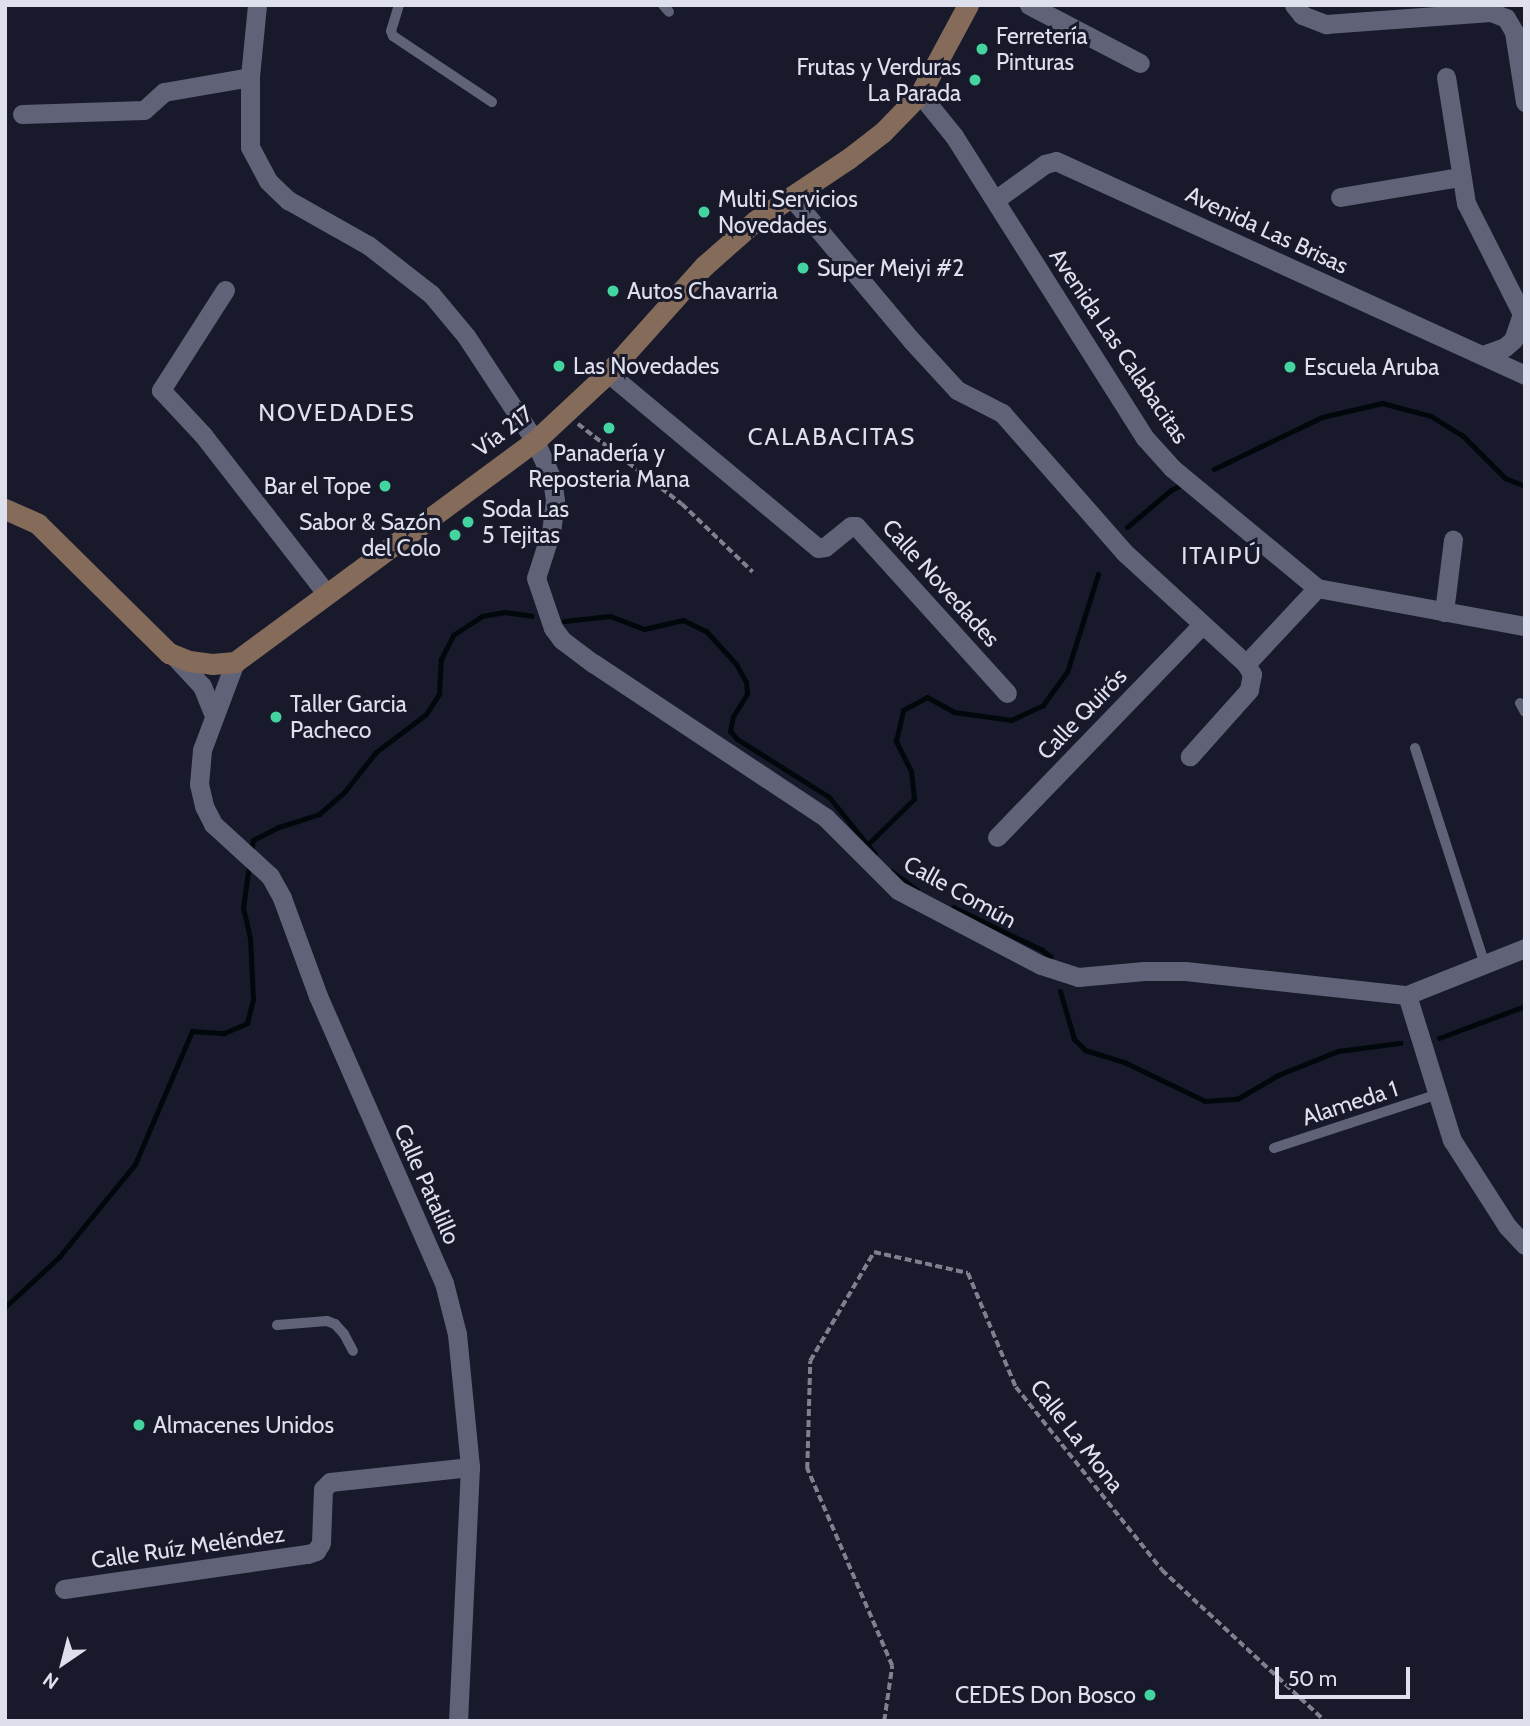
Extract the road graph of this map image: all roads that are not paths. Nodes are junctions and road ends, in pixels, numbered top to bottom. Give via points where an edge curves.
1 (257, 5) edge
2 (399, 5) edge
3 (968, 5) edge
4 (1030, 5) edge
5 (1294, 5) edge
6 (1140, 63) dead end
7 (250, 77) junction
8 (1446, 77) dead end
9 (920, 94) junction
10 (492, 102) dead end
11 (1525, 102) edge
12 (22, 114) dead end
13 (1460, 177) junction
14 (1340, 197) dead end
15 (792, 198) junction
16 (995, 200) junction
17 (1516, 281) edge
18 (225, 290) dead end
19 (1523, 317) edge
20 (1483, 355) junction
21 (608, 373) junction
22 (1525, 375) edge
23 (535, 441) junction
24 (5, 509) edge
25 (1453, 540) dead end
26 (1317, 588) junction
27 (327, 594) junction
28 (1444, 612) junction
29 (1202, 625) junction
30 (1525, 626) edge
31 (169, 653) junction
32 (235, 662) junction
33 (1246, 664) junction
34 (1007, 693) dead end
35 (214, 715) junction
36 (1415, 748) dead end
37 (1190, 756) dead end
38 (997, 837) dead end
39 (1525, 948) edge
40 (1485, 965) junction
41 (1407, 995) junction
42 (1438, 1094) junction
43 (1274, 1148) dead end
44 (1525, 1245) edge
45 (277, 1325) dead end
46 (353, 1351) dead end
47 (470, 1467) junction
48 (64, 1589) dead end
49 (458, 1721) edge

1 - 7 street, Calle Común
2 - 10 lane via 393,36
3 - 9 main road, Vía 217
4 - 6 street
5 - 11 street via 1303,15 1326,24 1491,12 1506,18 1514,32
7 - 12 street via 164,92 144,110
7 - 23 street, Calle Común via 250,147 268,181 288,201 368,245 431,294 466,336
8 - 13 street
9 - 15 main road, Vía 217 via 883,132
9 - 16 street, Avenida Las Calabacitas
13 - 14 street
13 - 17 street via 1465,203
15 - 21 main road, Vía 217 via 755,221 704,266
15 - 29 street via 957,390 1002,413 1125,553
16 - 20 street, Avenida Las Brisas via 1045,164 1056,162
16 - 26 street, Avenida Las Calabacitas via 1145,438 1172,468
17 - 19 street
18 - 27 street via 161,390 203,435
19 - 20 street via 1513,340
20 - 22 street, Avenida Las Brisas
21 - 23 main road, Vía 217
21 - 34 street, Calle Novedades via 818,548 856,526
23 - 27 main road, Vía 217
23 - 41 street, Calle Común via 552,479 555,500 536,578 553,628 562,640 826,818 898,890 1041,965 1078,976 1185,971
24 - 31 main road via 38,524
25 - 28 street
26 - 28 street, Avenida Las Calabacitas
26 - 33 street
27 - 32 main road, Vía 217
28 - 30 street, Avenida Las Calabacitas
29 - 33 street
29 - 38 street, Calle Quirós
31 - 32 main road via 189,662
31 - 35 street via 198,680
32 - 35 street, Calle Patalillo
33 - 37 street via 1252,674 1249,690
35 - 47 street, Calle Patalillo via 202,750 198,784 213,824 270,876 444,1283 457,1334
36 - 40 lane
39 - 40 street, Calle Común
40 - 41 street, Calle Común
41 - 42 street
42 - 43 lane, Alameda 1
42 - 44 street via 1452,1140 1507,1226
45 - 46 lane via 327,1321 344,1334
47 - 48 street, Calle Ruíz Meléndez via 330,1482 323,1489 321,1543 307,1554
47 - 49 street, Calle Patalillo

